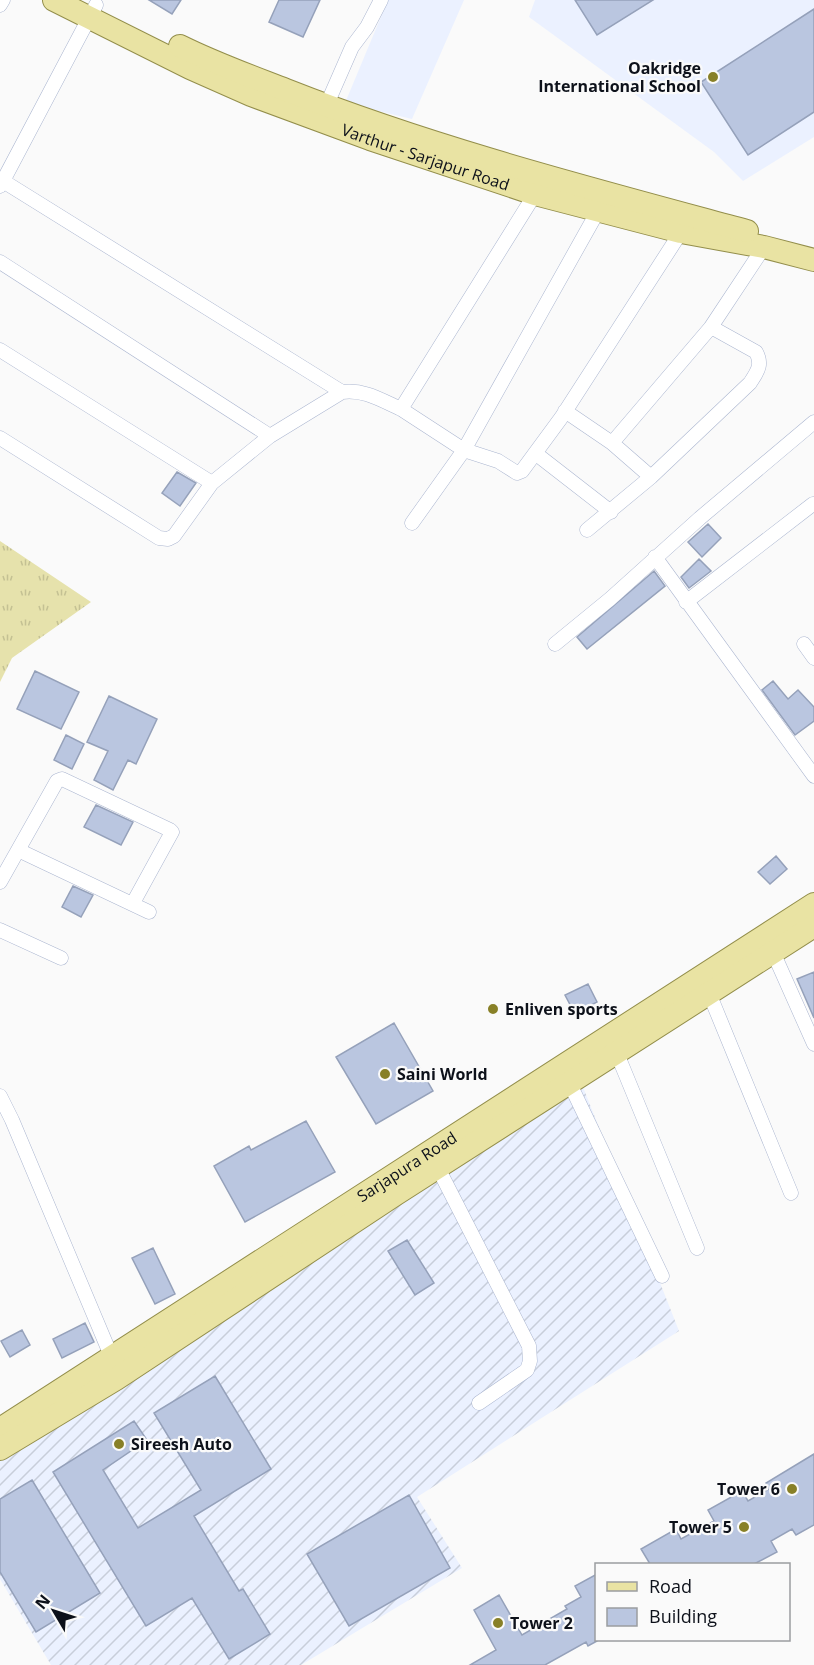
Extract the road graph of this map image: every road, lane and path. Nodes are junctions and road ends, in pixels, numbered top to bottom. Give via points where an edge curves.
1 (3, 0) edge
2 (54, 0) edge
3 (381, 0) edge
4 (0, 5) edge
5 (91, 8) edge
6 (323, 113) junction
7 (1, 184) edge
8 (535, 194) junction
9 (598, 211) junction
10 (681, 232) junction
11 (764, 247) junction
12 (814, 249) edge
13 (814, 260) edge
14 (0, 262) edge
15 (711, 327) junction
16 (0, 350) edge
17 (342, 392) junction
18 (401, 409) junction
19 (565, 411) junction
20 (814, 422) edge
21 (270, 436) junction
22 (0, 438) edge
23 (612, 444) junction
24 (464, 450) junction
25 (535, 453) junction
26 (651, 477) junction
27 (212, 483) junction
28 (813, 504) edge
29 (610, 512) junction
30 (412, 523) dead end
31 (588, 530) dead end
32 (655, 557) junction
33 (686, 602) junction
34 (804, 644) dead end
35 (555, 645) dead end
36 (814, 658) edge
37 (814, 776) edge
38 (18, 850) junction
39 (0, 882) edge
40 (133, 903) junction
41 (814, 904) edge
42 (149, 912) dead end
43 (814, 926) edge
44 (0, 930) edge
45 (773, 952) junction
46 (60, 958) dead end
47 (709, 993) junction
48 (814, 1044) edge
49 (616, 1051) junction
50 (569, 1082) junction
51 (0, 1096) edge
52 (438, 1168) junction
53 (791, 1193) dead end
54 (697, 1248) dead end
55 (662, 1276) dead end
56 (112, 1358) junction
57 (479, 1403) dead end
58 (58, 1404) junction
59 (0, 1429) edge
60 (0, 1449) edge

1 - 4 street
2 - 5 main road, Varthur - Sarjapur Road
3 - 6 street via 352,47
5 - 6 main road, Varthur - Sarjapur Road via 190,68 251,95
5 - 7 street
6 - 8 main road, Varthur - Sarjapur Road
6 - 12 main road, Varthur - Sarjapur Road via 376,123 542,176
7 - 17 street
8 - 9 main road, Varthur - Sarjapur Road
8 - 18 street
9 - 10 main road, Varthur - Sarjapur Road
9 - 24 street
10 - 11 main road, Varthur - Sarjapur Road
10 - 19 street
11 - 13 main road, Varthur - Sarjapur Road
11 - 15 street
14 - 21 street
15 - 23 street
15 - 26 street via 756,352 760,360 758,369 750,383
16 - 27 street
17 - 18 street via 366,393
17 - 21 street
18 - 24 street
19 - 23 street
19 - 25 street
20 - 32 street
21 - 27 street
22 - 27 street via 159,538 174,536
23 - 26 street
24 - 25 street via 500,462 517,474
24 - 30 street
25 - 29 street
26 - 29 street
28 - 33 street
29 - 31 street
32 - 33 street
32 - 35 street
33 - 37 street
34 - 36 street
38 - 39 street
38 - 40 street
38 - 40 street via 57,781 63,779 172,832
40 - 42 street
41 - 56 main road, Sarjapura Road
43 - 45 main road, Sarjapura Road
44 - 46 street
45 - 47 main road, Sarjapura Road
45 - 48 street
47 - 49 main road, Sarjapura Road
47 - 53 street
49 - 50 main road, Sarjapura Road
49 - 54 street
50 - 52 main road, Sarjapura Road
50 - 55 street
51 - 56 street
52 - 57 street via 529,1346 526,1370
52 - 58 main road, Sarjapura Road
56 - 58 main road, Sarjapura Road
58 - 59 main road, Sarjapura Road
58 - 60 main road, Sarjapura Road

